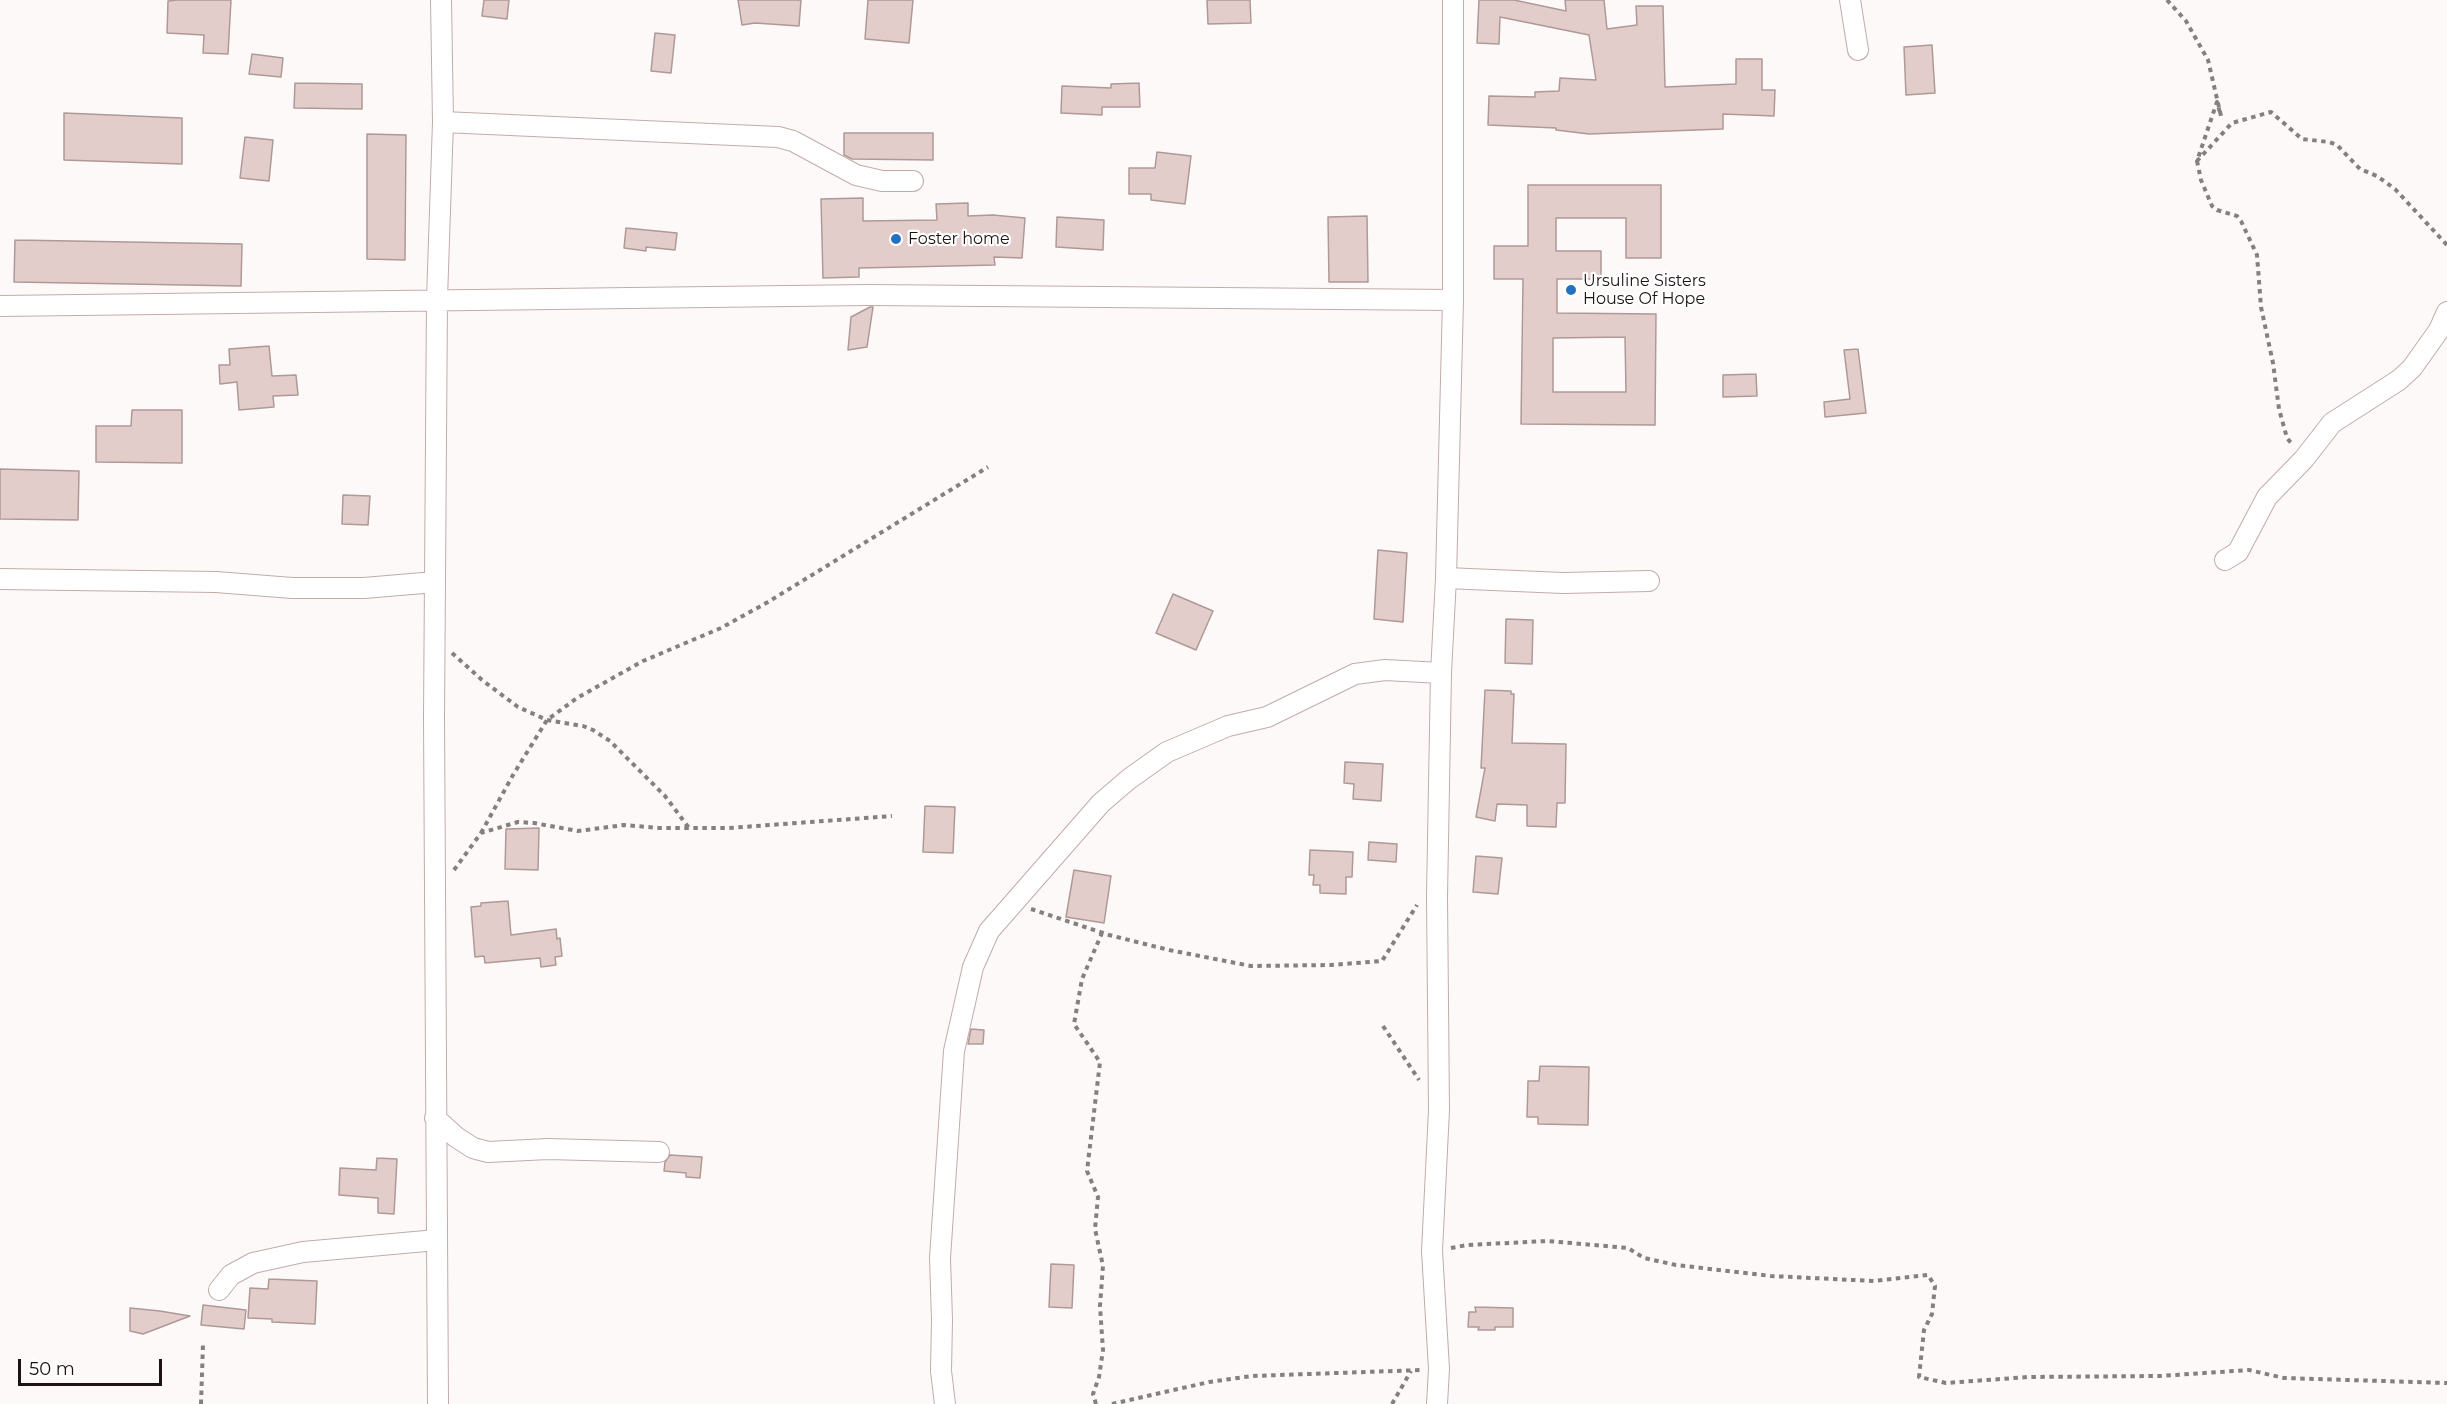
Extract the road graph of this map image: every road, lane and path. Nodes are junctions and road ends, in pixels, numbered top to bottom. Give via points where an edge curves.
1 (441, 0) edge
2 (1453, 0) edge
3 (1850, 0) edge
4 (2167, 0) edge
5 (1858, 50) dead end
6 (443, 123) junction
7 (2197, 161) junction
8 (913, 181) dead end
9 (2447, 245) edge
10 (437, 299) junction
11 (1453, 300) junction
12 (0, 306) edge
13 (2447, 312) edge
14 (2304, 459) junction
15 (988, 467) dead end
16 (2225, 560) dead end
17 (1446, 578) junction
18 (0, 579) edge
19 (1649, 581) dead end
20 (435, 582) junction
21 (435, 624) junction
22 (1441, 673) junction
23 (547, 720) junction
24 (892, 816) dead end
25 (689, 828) junction
26 (482, 833) junction
27 (434, 890) junction
28 (1437, 897) junction
29 (1013, 903) junction
30 (1102, 933) junction
31 (1383, 1026) dead end
32 (1420, 1082) dead end
33 (435, 1118) junction
34 (659, 1152) dead end
35 (436, 1240) junction
36 (1432, 1251) junction
37 (219, 1290) dead end
38 (203, 1344) dead end
39 (1439, 1370) junction
40 (1411, 1371) junction
41 (2447, 1383) edge
42 (201, 1404) edge
43 (438, 1404) edge
44 (945, 1404) edge
45 (1096, 1404) edge
46 (1112, 1404) edge
47 (1392, 1404) edge
48 (1437, 1404) edge

1 - 6 street
2 - 11 street
3 - 5 street
4 - 7 path via 2186,21 2208,60 2221,116 2217,102
6 - 8 street via 778,137 856,175 882,181
6 - 10 street
7 - 9 path via 2232,123 2271,112 2302,139 2337,145 2360,169 2395,189
7 - 14 path via 2212,206 2241,220 2257,255 2260,307 2279,409 2288,438
10 - 11 street via 868,295
10 - 12 street
10 - 20 street
11 - 17 street
13 - 14 street via 2412,368 2389,388 2332,423
14 - 16 street via 2267,497 2238,552
15 - 23 path via 768,602 721,628 623,671
17 - 19 street via 1563,583
17 - 22 street
18 - 20 street via 216,582 292,588 364,588
20 - 21 street
21 - 23 path via 452,653 482,680 518,707
21 - 27 street
22 - 28 street
22 - 29 street via 1385,670 1355,674 1267,717 1228,726 1167,752 1101,804
23 - 25 path via 583,726 610,741 665,796
23 - 26 path
24 - 25 path
25 - 26 path via 624,825 578,831 518,822
26 - 27 path
27 - 33 street
28 - 30 path via 1417,906 1382,961 1251,966
28 - 36 street via 1438,1110
29 - 30 path
29 - 44 street via 989,931 973,967 954,1052 940,1258
30 - 45 path via 1082,979 1074,1024 1100,1062 1087,1171 1098,1197 1095,1229 1103,1266 1103,1350 1094,1394
31 - 32 path
33 - 34 street via 473,1148 488,1152
33 - 35 street
35 - 37 street via 303,1252 254,1263 231,1275
35 - 43 street
36 - 39 street
36 - 41 path via 1548,1241 1628,1248 1644,1258 1676,1265 1771,1276 1874,1281 1928,1275 1935,1286 1932,1314 1924,1330 1919,1377 1946,1383 2250,1370 2284,1378
38 - 42 path
39 - 40 path
39 - 48 street
40 - 46 path via 1252,1376
40 - 47 path

